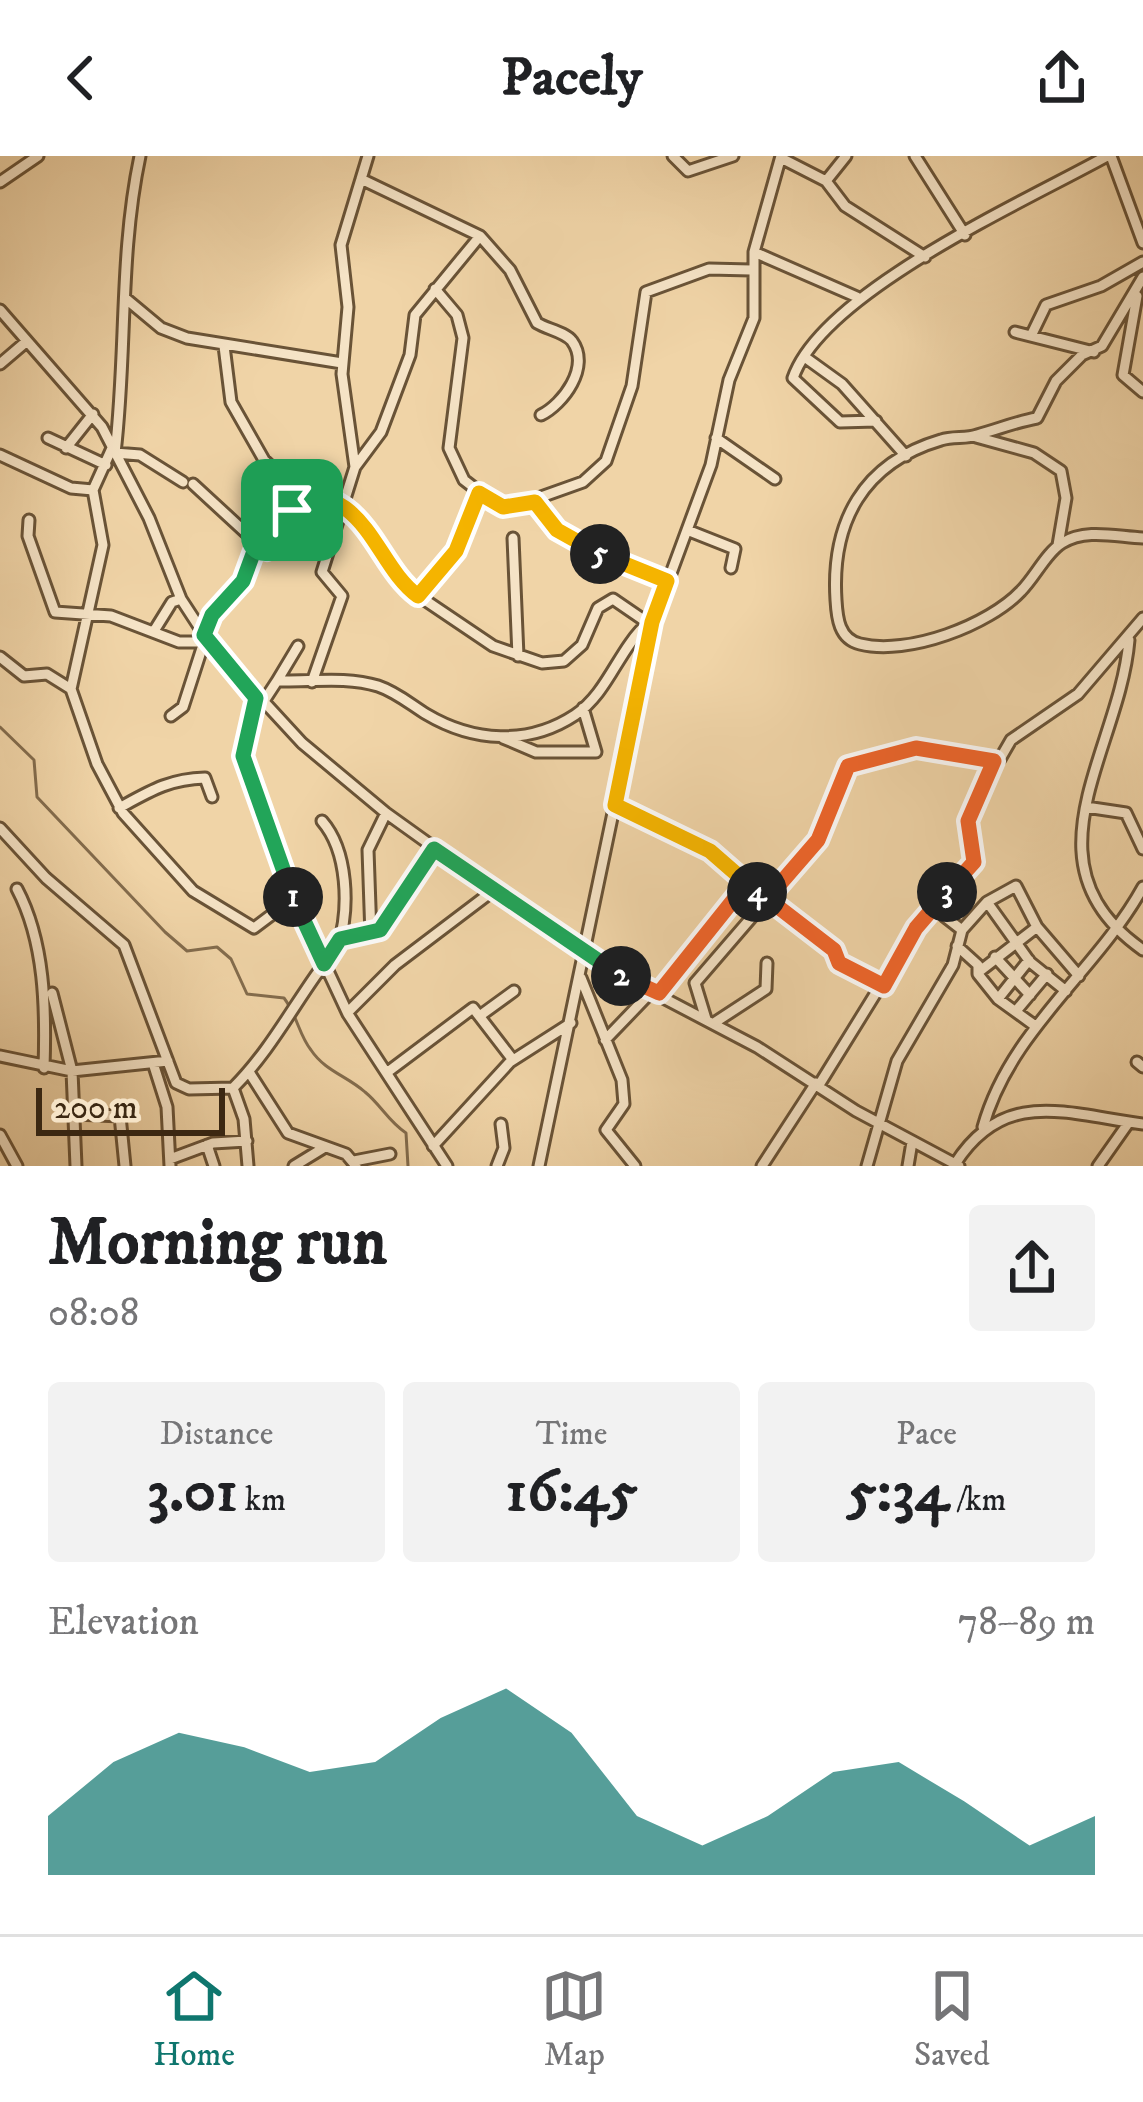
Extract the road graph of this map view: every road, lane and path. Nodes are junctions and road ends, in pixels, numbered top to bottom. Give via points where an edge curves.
1 (38, 156) edge
2 (140, 156) edge
3 (368, 156) edge
4 (673, 156) edge
5 (733, 156) edge
6 (846, 156) edge
7 (915, 156) edge
8 (1109, 156) edge
9 (781, 157) edge
10 (361, 179) junction
11 (826, 181) junction
12 (0, 182) edge
13 (965, 235) junction
14 (480, 236) junction
15 (1143, 243) edge
16 (754, 252) junction
17 (925, 257) junction
18 (1143, 262) edge
19 (752, 270) junction
20 (1142, 283) edge
21 (435, 289) junction
22 (857, 297) junction
23 (124, 298) junction
24 (0, 310) edge
25 (1015, 332) dead end
26 (1031, 336) junction
27 (27, 341) junction
28 (224, 346) junction
29 (1094, 352) junction
30 (806, 358) junction
31 (342, 363) junction
32 (0, 364) edge
33 (1143, 392) edge
34 (93, 414) junction
35 (542, 416) dead end
36 (876, 421) junction
37 (975, 437) junction
38 (48, 438) dead end
39 (716, 438) junction
40 (66, 448) junction
41 (113, 450) junction
42 (0, 455) edge
43 (906, 456) junction
44 (106, 465) junction
45 (355, 467) junction
46 (775, 479) dead end
47 (284, 482) junction
48 (93, 490) junction
49 (479, 493) junction
50 (535, 502) junction
51 (345, 508) junction
52 (29, 520) dead end
53 (687, 530) junction
54 (513, 538) dead end
55 (1143, 538) edge
56 (257, 543) junction
57 (1058, 545) junction
58 (731, 568) dead end
59 (667, 581) junction
60 (418, 596) junction
61 (181, 598) junction
62 (89, 616) junction
63 (1143, 618) edge
64 (651, 620) junction
65 (154, 631) junction
66 (206, 640) junction
67 (1129, 640) junction
68 (298, 646) dead end
69 (518, 656) junction
70 (0, 657) edge
71 (278, 681) junction
72 (312, 682) junction
73 (71, 689) junction
74 (260, 701) junction
75 (583, 708) junction
76 (171, 716) dead end
77 (503, 738) junction
78 (994, 761) junction
79 (212, 797) dead end
80 (615, 805) junction
81 (1086, 807) junction
82 (119, 808) junction
83 (386, 813) junction
84 (322, 821) dead end
85 (0, 828) edge
86 (1143, 848) edge
87 (434, 849) junction
88 (747, 883) junction
89 (1143, 887) edge
90 (952, 888) junction
91 (16, 889) dead end
92 (494, 890) junction
93 (294, 898) junction
94 (766, 900) junction
95 (987, 902) junction
96 (1037, 927) junction
97 (962, 930) junction
98 (1118, 930) junction
99 (371, 936) junction
100 (1014, 940) junction
101 (338, 943) junction
102 (956, 946) junction
103 (1143, 950) edge
104 (580, 952) junction
105 (995, 957) junction
106 (1029, 960) junction
107 (766, 963) dead end
108 (324, 964) junction
109 (579, 967) junction
110 (978, 972) junction
111 (1047, 974) junction
112 (1079, 976) junction
113 (1013, 979) junction
114 (884, 986) junction
115 (514, 991) dead end
116 (1066, 991) junction
117 (656, 992) junction
118 (52, 993) dead end
119 (1030, 995) junction
120 (998, 999) junction
121 (348, 1012) junction
122 (1016, 1012) junction
123 (481, 1015) junction
124 (710, 1021) junction
125 (571, 1023) junction
126 (1034, 1025) junction
127 (605, 1040) junction
128 (0, 1056) edge
129 (513, 1060) junction
130 (169, 1061) junction
131 (153, 1064) junction
132 (44, 1069) junction
133 (72, 1071) junction
134 (389, 1071) junction
135 (249, 1072) junction
136 (818, 1084) junction
137 (233, 1088) junction
138 (76, 1114) junction
139 (1138, 1120) edge
140 (502, 1124) dead end
141 (878, 1124) junction
142 (982, 1127) junction
143 (0, 1135) edge
144 (248, 1141) junction
145 (912, 1142) junction
146 (207, 1145) junction
147 (433, 1146) junction
148 (325, 1148) junction
149 (391, 1154) dead end
150 (170, 1163) edge
151 (355, 1163) edge
152 (957, 1165) edge
153 (17, 1166) edge
154 (76, 1166) edge
155 (125, 1166) edge
156 (214, 1166) edge
157 (248, 1166) edge
158 (294, 1166) edge
159 (447, 1166) edge
160 (497, 1166) edge
161 (539, 1166) edge
162 (635, 1166) edge
163 (762, 1166) edge
164 (867, 1166) edge
165 (908, 1166) edge
166 (1098, 1166) edge

1 - 12 street
2 - 23 street
3 - 10 street
4 - 5 street via 688,171
6 - 11 street
7 - 13 street
8 - 13 street
8 - 15 street
9 - 11 street
9 - 16 street
10 - 14 street
10 - 31 street via 341,240 348,307
11 - 17 street via 845,206
13 - 17 street
14 - 21 street
14 - 35 street via 510,270 537,323 575,348 572,383
16 - 19 street
16 - 22 street
17 - 22 street
18 - 26 street via 1046,305
19 - 39 street via 754,318
19 - 50 street via 709,269 646,293 632,386 606,461 591,478
20 - 29 street
20 - 33 street via 1124,375
21 - 45 street via 412,320 410,355 381,432
21 - 49 street via 457,315 463,338 449,448
22 - 30 street
23 - 28 street via 161,328
23 - 41 street
24 - 27 street
25 - 26 street
26 - 29 street
27 - 32 street
27 - 34 street
28 - 31 street
28 - 47 street via 241,427
29 - 37 street via 1056,381 1037,418
30 - 36 street
30 - 36 street via 793,378 823,411 846,424
31 - 45 street
34 - 40 street
34 - 41 street
36 - 43 street
37 - 43 street via 943,439
37 - 57 street via 1034,452 1061,471 1066,498
38 - 40 street
39 - 46 street
39 - 53 street
40 - 44 street
41 - 44 street
41 - 56 street via 140,455 188,483
41 - 61 street
42 - 48 street
43 - 57 street via 875,477 842,524 837,617 856,643 906,642 976,622 1021,592
44 - 48 street
45 - 51 street
47 - 51 street
47 - 56 street via 299,531 267,550
48 - 62 street via 104,541
49 - 50 street via 503,507
49 - 60 street via 456,551
50 - 59 street via 578,545
51 - 60 street
51 - 72 street via 322,572 341,596
52 - 62 street via 51,609
53 - 58 street via 735,548
53 - 59 street
54 - 69 street
55 - 57 street via 1097,534
56 - 66 street via 243,581 212,615
59 - 64 street
60 - 69 street
61 - 65 street
61 - 66 street
62 - 65 street
62 - 73 street
63 - 67 street
64 - 69 street via 609,600 564,661
64 - 75 street via 624,644
64 - 80 street
65 - 66 street via 184,643
66 - 74 street
66 - 76 street via 183,707
67 - 78 street via 1078,694
67 - 81 street
68 - 71 street
70 - 73 street via 19,674 47,674
71 - 72 street
71 - 74 street
72 - 77 street via 380,687 454,727
73 - 82 street
74 - 83 street
74 - 93 street via 243,756
75 - 77 street
75 - 77 street via 596,752 536,752
78 - 90 street via 968,821 974,862
78 - 94 street via 916,748 848,766 818,840
79 - 82 street via 206,778 174,781
80 - 88 street via 710,851
80 - 104 street
81 - 86 street via 1126,813
81 - 98 street via 1084,880
82 - 93 street via 193,891 251,927
83 - 87 street
83 - 99 street via 368,850
84 - 101 street via 340,866
85 - 130 street via 124,945
87 - 92 street
87 - 99 street
88 - 94 street
88 - 117 street
89 - 98 street
90 - 97 street via 941,909
90 - 114 street via 916,928
91 - 132 street via 40,963
92 - 104 street
92 - 121 street
93 - 108 street
94 - 114 street via 834,950 839,963
94 - 124 street via 695,983
95 - 96 street via 1016,886
95 - 97 street
95 - 100 street
96 - 100 street
96 - 112 street
97 - 102 street
98 - 103 street
98 - 112 street
99 - 101 street
100 - 105 street
100 - 106 street
101 - 108 street
102 - 110 street
102 - 141 street via 953,965 900,1054
104 - 109 street
104 - 117 street
105 - 110 street
105 - 113 street
106 - 111 street
106 - 113 street
107 - 124 street via 766,988
108 - 121 street
108 - 135 street
109 - 125 street
109 - 127 street
110 - 120 street
111 - 116 street
111 - 119 street
112 - 116 street
113 - 119 street
113 - 120 street
114 - 136 street
115 - 123 street
116 - 126 street
117 - 124 street
117 - 127 street
118 - 133 street
119 - 122 street
120 - 122 street
121 - 134 street
122 - 126 street
123 - 129 street
123 - 134 street via 471,1009
124 - 136 street
125 - 129 street
125 - 161 street
126 - 142 street
127 - 162 street via 625,1100 606,1130
128 - 132 street
129 - 147 street
130 - 131 street
130 - 137 street via 184,1088
131 - 133 street
131 - 150 street via 167,1107
132 - 133 street
133 - 138 street
134 - 147 street
135 - 137 street
135 - 148 street via 283,1129
136 - 141 street
136 - 163 street
137 - 144 street
138 - 154 street
138 - 155 street via 119,1115
139 - 142 street via 1045,1112
139 - 166 street
140 - 160 street
141 - 145 street
141 - 164 street
142 - 152 street
143 - 153 street
144 - 146 street
144 - 157 street
145 - 152 street
145 - 165 street
146 - 150 street
146 - 156 street
147 - 159 street
148 - 151 street
148 - 158 street
149 - 151 street

